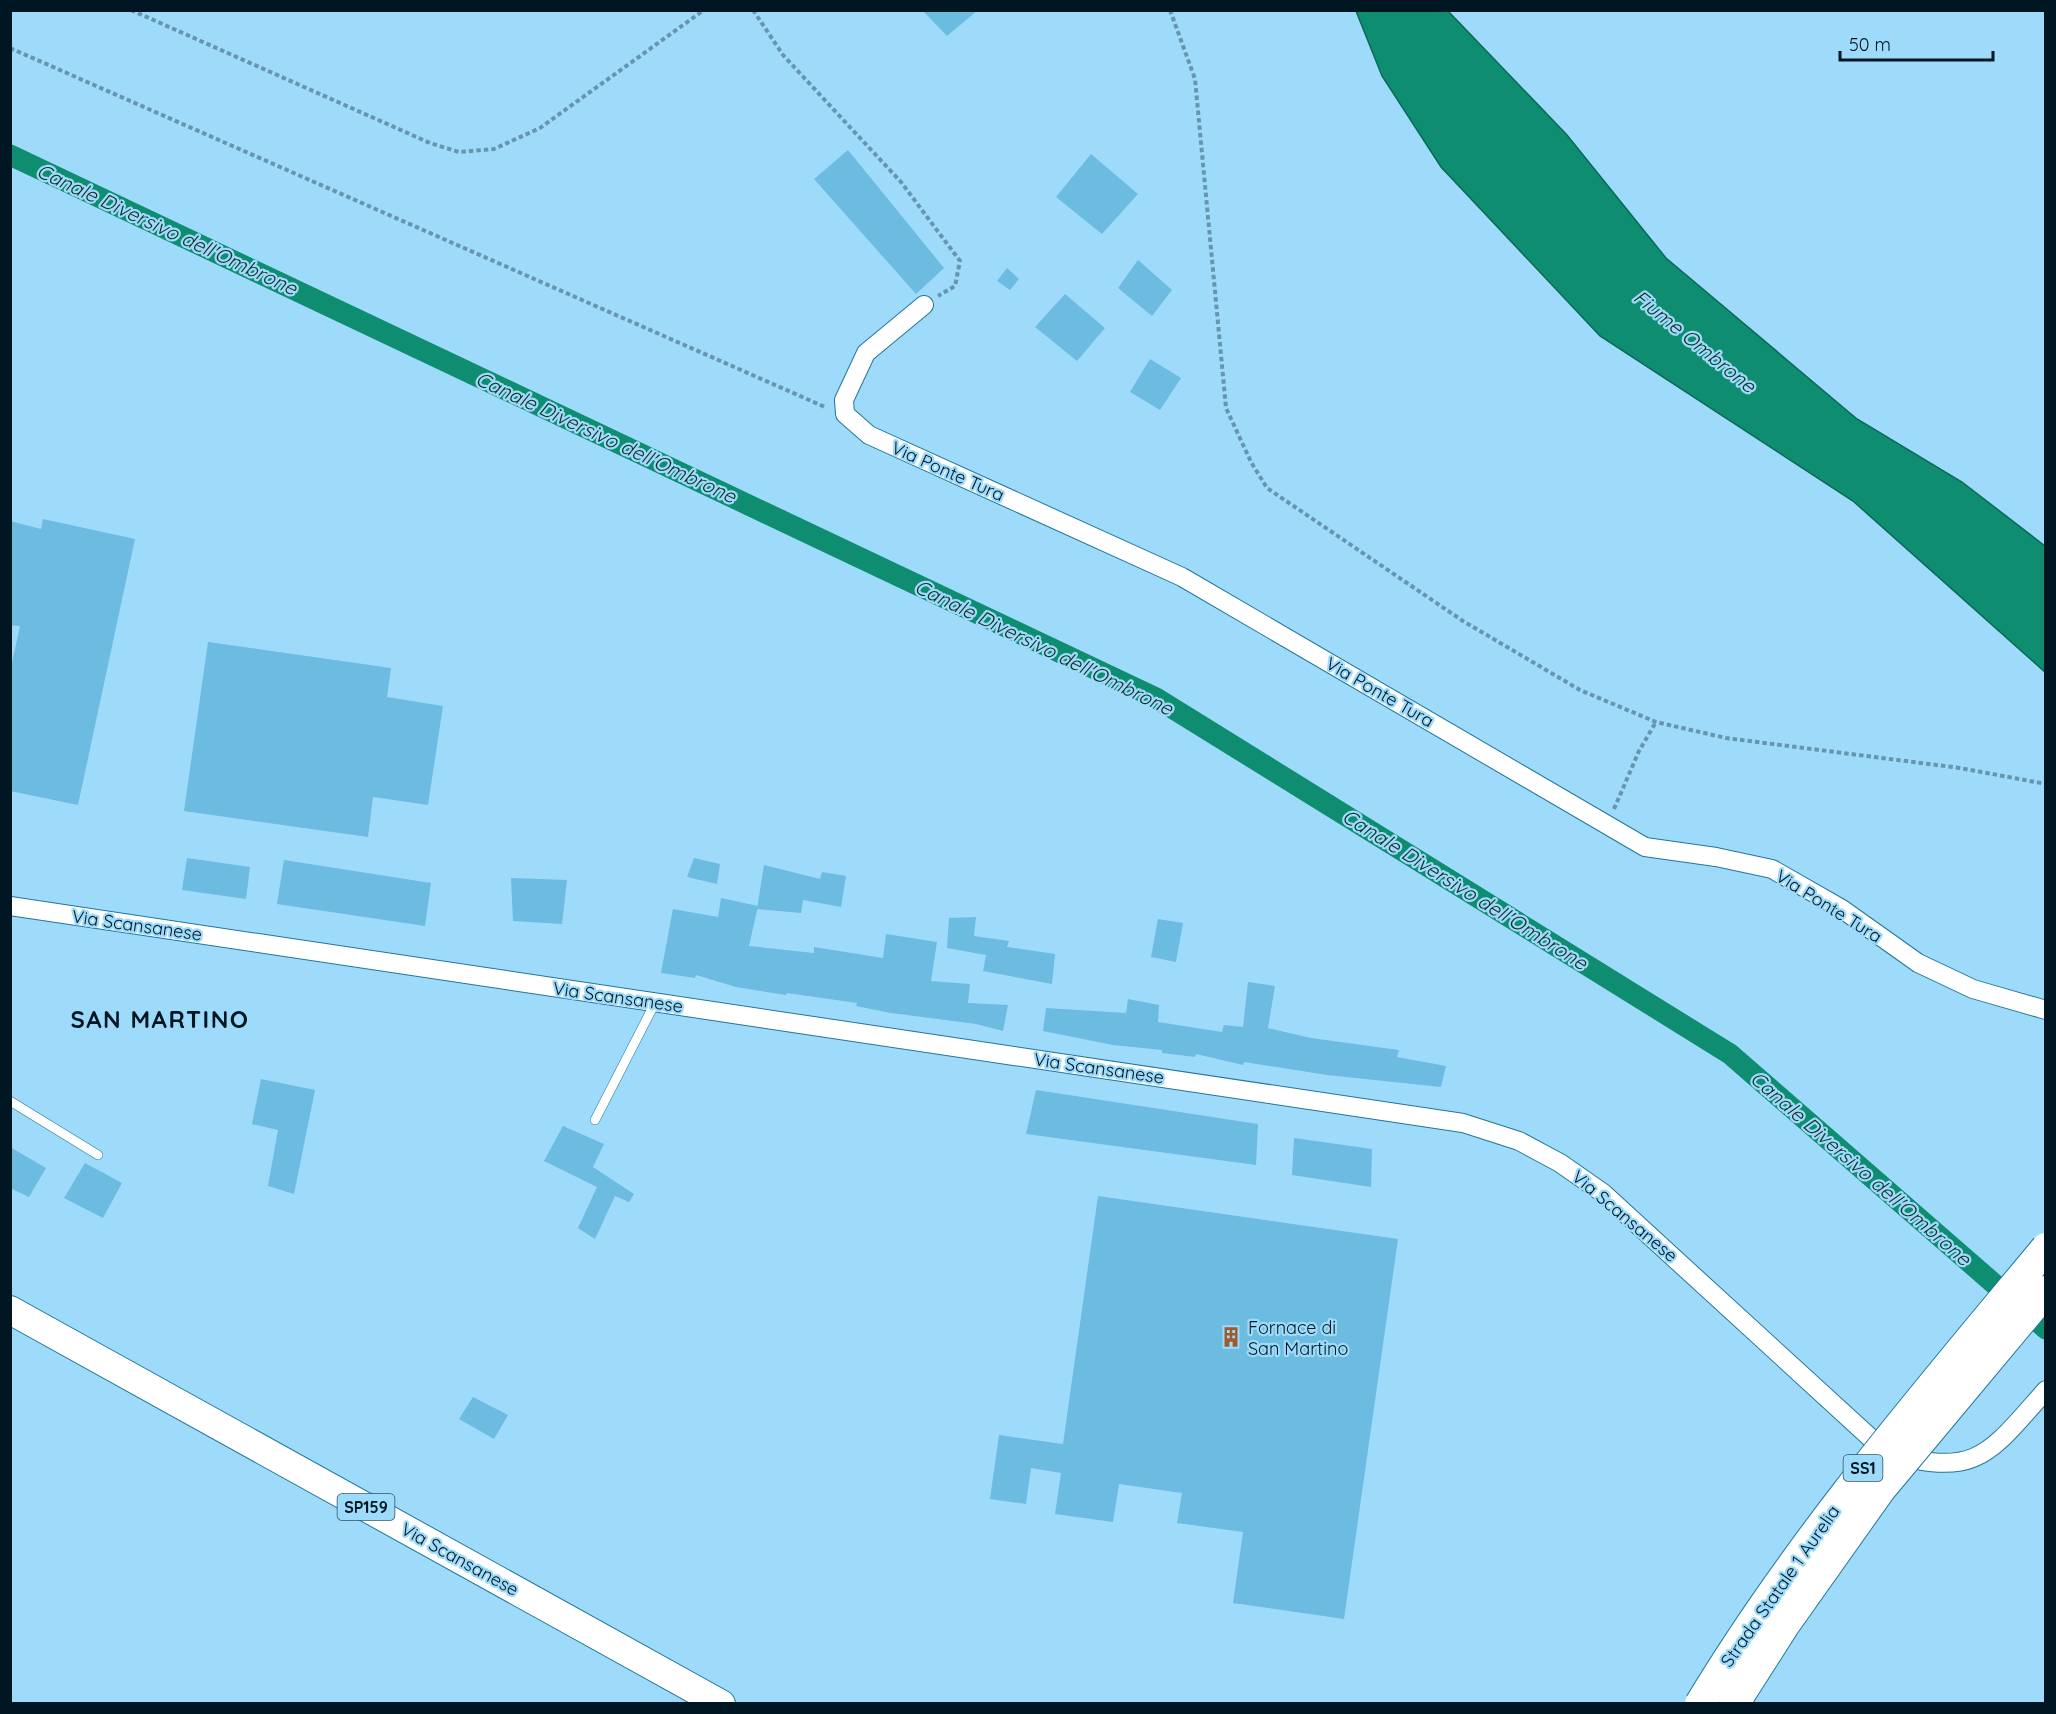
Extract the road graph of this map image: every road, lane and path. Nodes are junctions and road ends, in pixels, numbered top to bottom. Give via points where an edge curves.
1 (131, 10) edge
2 (704, 10) edge
3 (753, 10) edge
4 (1170, 10) edge
5 (10, 48) edge
6 (924, 305) joint
7 (844, 407) junction
8 (1656, 722) junction
9 (2046, 784) edge
10 (1616, 803) dead end
11 (10, 906) edge
12 (655, 1003) junction
13 (2046, 1010) edge
14 (10, 1101) edge
15 (595, 1120) dead end
16 (98, 1155) dead end
17 (2046, 1248) edge
18 (2046, 1291) edge
19 (10, 1311) edge
20 (2046, 1390) edge
21 (721, 1704) edge
22 (1700, 1704) edge
23 (1734, 1704) edge

1 - 2 path via 430,143 459,152 494,149 540,128
3 - 6 path via 783,56 901,182 960,261 956,286
4 - 8 path via 1195,79 1226,408 1268,488 1463,621 1580,690
5 - 7 path
6 - 7 street via 866,353
7 - 13 street, Via Ponte Tura via 869,435 1182,577 1645,847 1772,869 1842,909 1918,963 1973,989
8 - 9 path via 1726,738 1960,768
8 - 10 path
11 - 12 street, Via Scansanese
12 - 15 lane
12 - 20 street, Via Scansanese via 1462,1123 1519,1142 1560,1163 1604,1193 1887,1453 1921,1462 1974,1460 1998,1443
14 - 16 lane
17 - 22 highway, Strada Statale 1 Aurelia / SS1, bridge via 1860,1472 1762,1608
18 - 23 highway, Strada Statale 1 Aurelia / SS1, bridge via 1880,1490
19 - 21 main road, Via Scansanese / SP159

